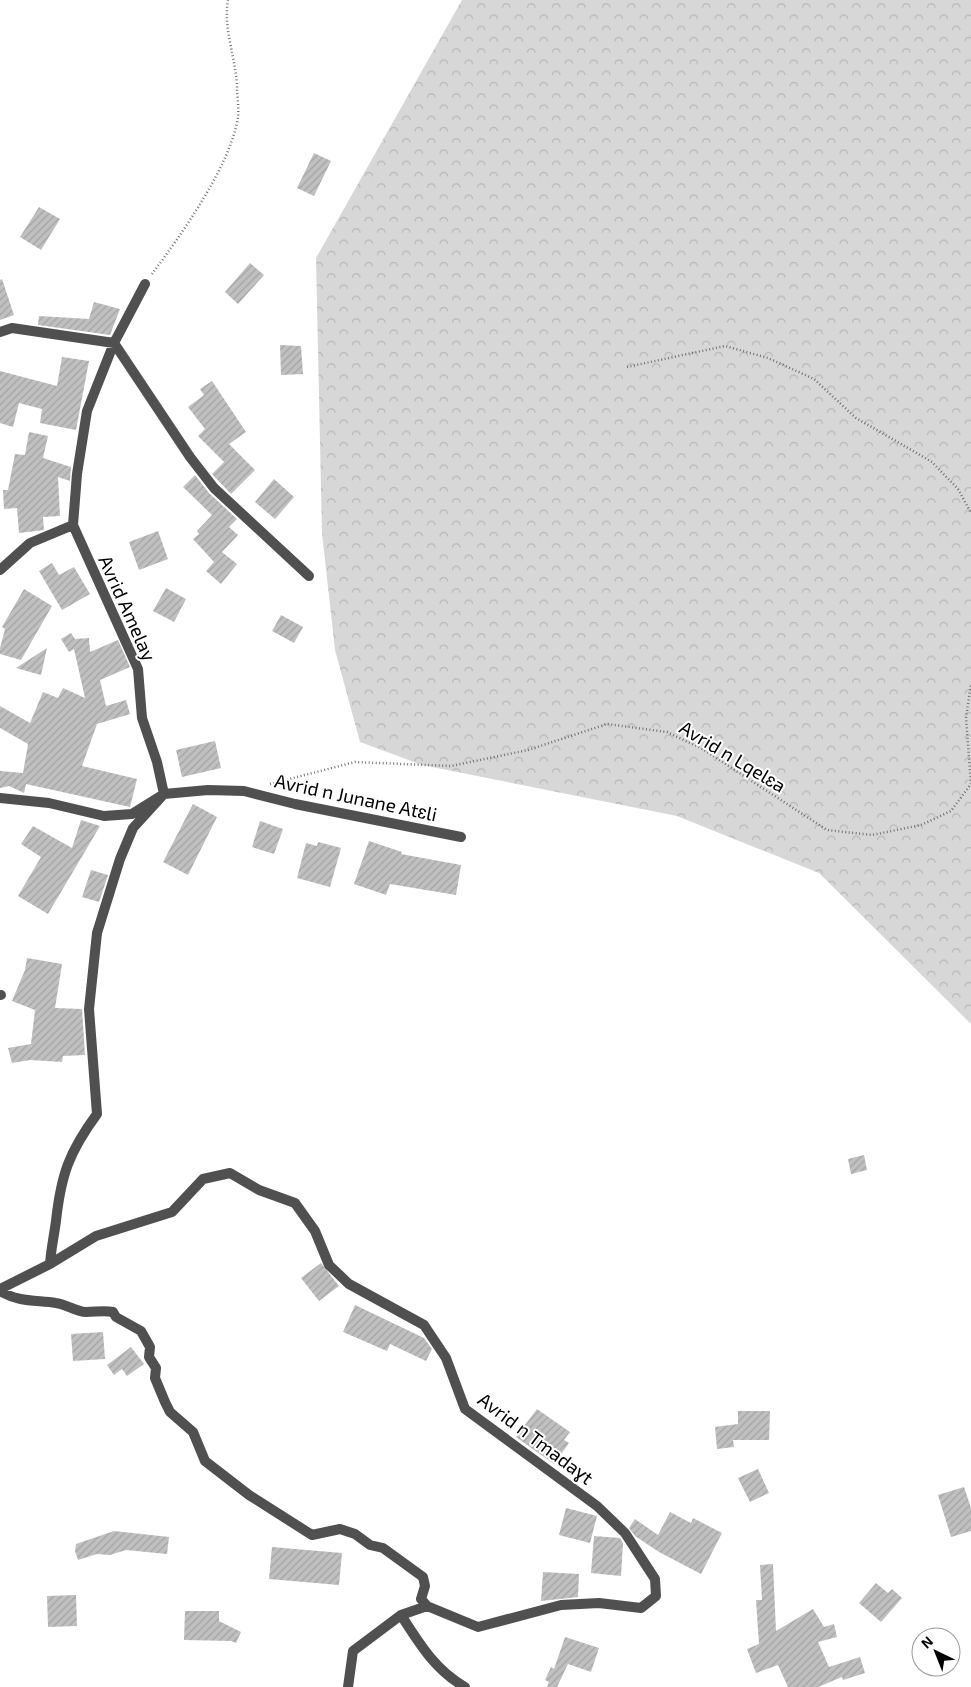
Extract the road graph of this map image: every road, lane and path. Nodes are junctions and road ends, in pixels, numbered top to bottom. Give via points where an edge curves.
1 (228, 0) edge
2 (145, 284) joint
3 (0, 332) edge
4 (114, 343) junction
5 (626, 367) dead end
6 (971, 512) edge
7 (73, 525) junction
8 (0, 570) edge
9 (309, 576) dead end
10 (971, 684) edge
11 (244, 791) junction
12 (164, 794) junction
13 (0, 798) edge
14 (461, 837) dead end
15 (50, 1264) junction
16 (0, 1290) edge
17 (427, 1606) junction
18 (401, 1615) junction
19 (348, 1687) edge
20 (465, 1687) edge

1 - 2 path via 226,14 237,68 238,117 224,160 192,218
2 - 4 street
3 - 4 street via 12,328
4 - 7 street via 87,411
4 - 9 street via 214,488
5 - 6 path via 725,346 768,358 814,379 856,418 932,462 958,489
7 - 8 street via 30,543
7 - 12 street, Avrid Amelay via 138,669 142,718
10 - 11 path, Avrid n Lqelɛa via 966,718 971,784 951,811 921,825 872,835 827,830 701,748 667,732 607,724 528,750 451,766 355,762
11 - 12 street, Avrid n Junane Atɛli
11 - 14 street, Avrid n Junane Atɛli
12 - 13 street via 132,814 104,816 49,803
12 - 15 street via 134,828 120,860 97,933 89,1009 97,1114 77,1141 65,1170 58,1198
15 - 16 street, Avrid n Tmadaɣt
15 - 17 street, Avrid n Tmadaɣt via 96,1236 172,1212 203,1180 230,1173 258,1190 295,1203 316,1230 329,1265 350,1284 424,1325 446,1358 465,1409 597,1506 625,1533 655,1579 656,1596 641,1608 599,1603 561,1605 478,1627
16 - 17 street via 11,1298 31,1302 58,1303 84,1312 113,1312 141,1331 150,1347 149,1357 156,1368 155,1378 165,1402 170,1412 193,1432 205,1461 249,1495 312,1535 340,1529 356,1534 370,1545 383,1548 424,1577 421,1599
17 - 18 street
18 - 19 street via 353,1651
18 - 20 street via 430,1658

